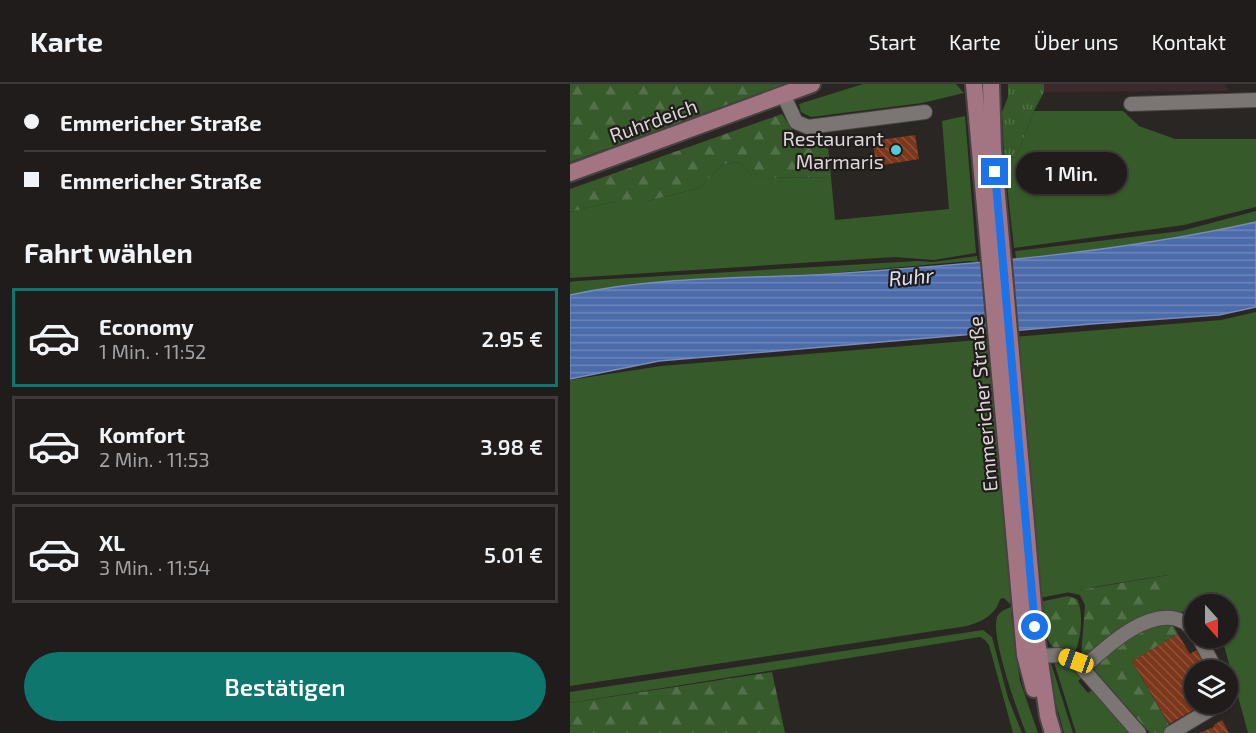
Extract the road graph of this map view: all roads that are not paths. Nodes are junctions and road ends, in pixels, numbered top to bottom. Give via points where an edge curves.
1 (812, 84) edge
2 (974, 84) edge
3 (991, 84) edge
4 (783, 94) junction
5 (1256, 100) edge
6 (1131, 104) dead end
7 (925, 112) dead end
8 (987, 150) junction
9 (570, 173) edge
10 (1028, 612) junction
11 (1184, 622) edge
12 (1038, 656) junction
13 (1083, 668) junction
14 (1203, 714) edge
15 (1048, 716) junction
16 (1053, 733) edge
17 (1139, 733) edge
18 (1171, 733) edge

1 - 4 main road, Ruhrdeich
2 - 8 main road, Emmericher Straße
3 - 8 main road, Emmericher Straße
4 - 7 street via 796,122 807,127
4 - 9 main road, Ruhrdeich
5 - 6 street
8 - 10 main road, Emmericher Straße
10 - 12 main road, Emmericher Straße
10 - 15 main road, Emmericher Straße via 1025,656 1033,688
11 - 13 street via 1166,617 1136,627 1114,640
12 - 13 street via 1060,655
12 - 15 main road, Emmericher Straße
13 - 17 street
14 - 18 street
15 - 16 main road, Emmericher Straße

